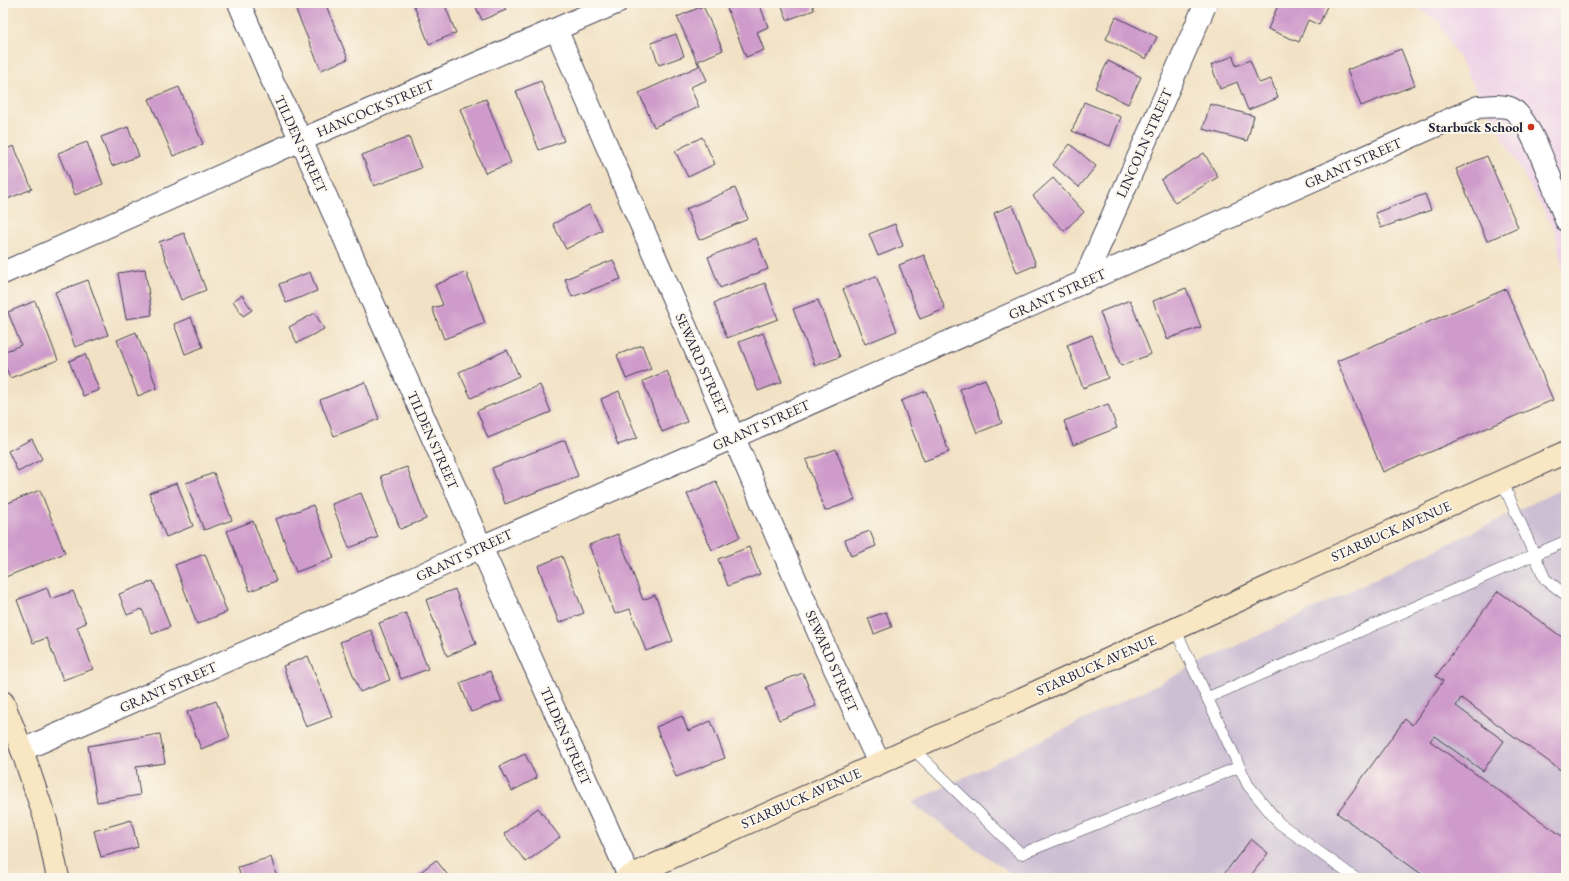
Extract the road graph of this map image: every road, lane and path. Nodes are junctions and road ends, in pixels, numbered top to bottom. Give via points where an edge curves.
1 (239, 3) edge
2 (616, 3) edge
3 (1206, 3) edge
4 (556, 29) junction
5 (301, 140) junction
6 (1566, 220) edge
7 (3, 272) edge
8 (1083, 282) junction
9 (734, 437) junction
10 (1566, 452) edge
11 (1502, 481) junction
12 (1566, 541) edge
13 (480, 547) junction
14 (1534, 554) junction
15 (1566, 595) edge
16 (1175, 629) junction
17 (1207, 698) junction
18 (3, 702) edge
19 (912, 748) junction
20 (22, 750) junction
21 (879, 763) junction
22 (1239, 766) junction
23 (628, 877) edge
24 (58, 878) edge
25 (1355, 878) edge

1 - 5 street, TILDEN STREET
2 - 4 street, HANCOCK STREET
3 - 8 street, LINCOLN STREET
4 - 5 street, HANCOCK STREET
4 - 9 street, SEWARD STREET
5 - 7 street, HANCOCK STREET
5 - 13 street, TILDEN STREET
6 - 8 street, GRANT STREET via 1523,120 1511,109 1478,107
8 - 9 street, GRANT STREET
9 - 13 street, GRANT STREET
9 - 21 street, SEWARD STREET via 827,652
10 - 11 street, STARBUCK AVENUE
11 - 14 lane
11 - 16 street, STARBUCK AVENUE
12 - 14 lane
13 - 20 street, GRANT STREET via 404,583
13 - 23 street, TILDEN STREET
14 - 15 lane via 1545,579
14 - 17 lane
16 - 17 lane
16 - 19 street, STARBUCK AVENUE
17 - 22 lane
18 - 20 street
19 - 21 street, STARBUCK AVENUE
19 - 22 lane via 1021,854
20 - 24 street via 46,821
21 - 23 street, STARBUCK AVENUE
22 - 25 lane via 1248,785 1279,823

